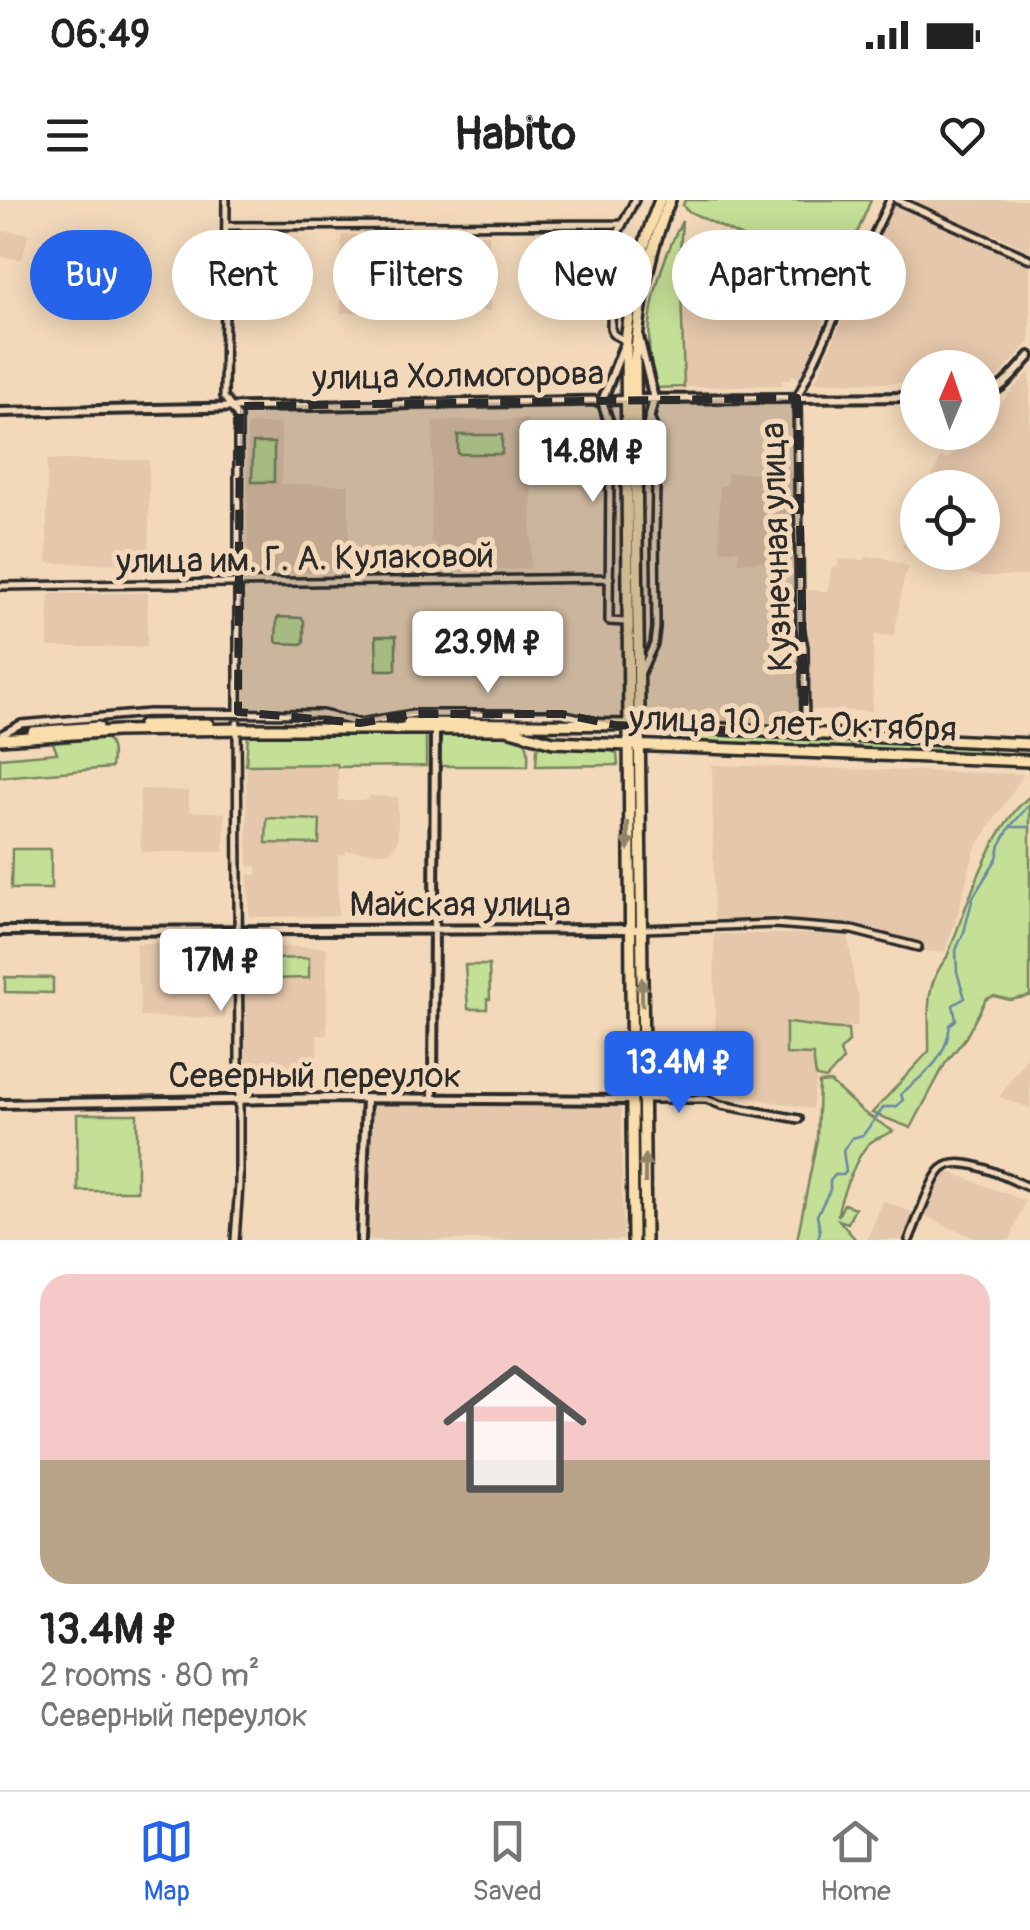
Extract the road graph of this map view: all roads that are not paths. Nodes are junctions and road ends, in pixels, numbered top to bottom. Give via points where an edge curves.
1 (226, 200) edge
2 (634, 200) edge
3 (660, 200) edge
4 (670, 200) edge
5 (894, 200) edge
6 (624, 224) junction
7 (226, 226) junction
8 (1030, 259) edge
9 (637, 331) junction
10 (626, 340) junction
11 (1030, 356) edge
12 (1000, 387) edge
13 (224, 397) junction
14 (900, 397) edge
15 (797, 398) junction
16 (654, 399) junction
17 (630, 400) junction
18 (602, 401) junction
19 (219, 406) junction
20 (236, 406) junction
21 (0, 412) edge
22 (649, 416) junction
23 (614, 436) junction
24 (611, 466) junction
25 (631, 473) junction
26 (610, 578) junction
27 (238, 584) junction
28 (0, 586) edge
29 (627, 622) junction
30 (638, 680) junction
31 (237, 722) junction
32 (360, 723) junction
33 (615, 725) junction
34 (633, 725) junction
35 (435, 726) junction
36 (806, 734) junction
37 (1, 736) edge
38 (998, 743) junction
39 (633, 744) junction
40 (1025, 744) edge
41 (998, 759) junction
42 (1024, 760) edge
43 (641, 928) junction
44 (434, 929) junction
45 (629, 929) junction
46 (238, 930) junction
47 (0, 931) edge
48 (918, 947) dead end
49 (642, 956) junction
50 (629, 957) junction
51 (239, 1098) junction
52 (366, 1098) junction
53 (433, 1098) junction
54 (644, 1098) junction
55 (630, 1100) junction
56 (0, 1104) edge
57 (799, 1119) dead end
58 (1030, 1188) edge
59 (235, 1240) edge
60 (361, 1240) edge
61 (632, 1240) edge
62 (646, 1240) edge
63 (909, 1240) edge

1 - 7 street
2 - 6 street
3 - 10 main road via 635,278
4 - 9 main road via 650,258
5 - 8 street
5 - 15 street, Кузнечная улица
6 - 7 street
6 - 10 street via 614,256 611,321 613,334
7 - 13 street
9 - 16 street
9 - 17 main road
10 - 17 main road
10 - 18 street
11 - 12 street
13 - 19 street
13 - 20 street
14 - 15 street, улица Холмогорова
15 - 16 street, улица Холмогорова
15 - 36 street, Кузнечная улица
16 - 17 street, улица Холмогорова
16 - 22 street
17 - 18 street, улица Холмогорова
17 - 25 main road
18 - 20 street, улица Холмогорова
18 - 23 street
19 - 20 street, улица Холмогорова
19 - 21 street, улица Холмогорова
20 - 27 street
22 - 25 street
22 - 30 street via 657,434 656,635
23 - 24 street
23 - 25 street
24 - 25 street
24 - 26 street
25 - 29 main road
25 - 30 main road
26 - 27 street, улица им. Г. А. Кулаковой
26 - 29 street via 610,621
27 - 28 street, улица им. Г. А. Кулаковой
27 - 31 street
29 - 34 main road
30 - 34 main road
31 - 32 main road, улица 10 лет Октября
31 - 35 main road, улица 10 лет Октября
31 - 37 main road, улица 10 лет Октября
31 - 37 street, улица 10 лет Октября via 149,713 21,724
31 - 46 street
32 - 33 street, улица 10 лет Октября via 412,714 562,714
32 - 35 main road, улица 10 лет Октября
33 - 34 main road, улица 10 лет Октября
33 - 35 main road, улица 10 лет Октября
34 - 36 main road, улица 10 лет Октября
34 - 39 main road
35 - 39 main road, улица 10 лет Октября via 507,730 553,742
35 - 44 street
36 - 38 main road, улица 10 лет Октября
38 - 40 main road, улица 10 лет Октября
38 - 41 main road
39 - 41 main road, улица 10 лет Октября
39 - 43 main road
39 -> 45 main road
40 - 42 main road via 1016,752
41 - 42 main road, улица 10 лет Октября
43 - 45 street, Майская улица
43 - 48 street, Майская улица via 774,924 852,930
43 - 49 main road
44 - 45 street, Майская улица
44 - 46 street, Майская улица
44 - 53 street
45 - 50 main road
46 - 47 street, Майская улица
46 - 51 street
49 - 50 main road
54 -> 49 main road
50 - 55 main road
51 - 52 street, Северный переулок
51 - 56 street, Северный переулок
51 - 59 street
52 - 53 street, Северный переулок
52 - 60 street
53 - 55 street, Северный переулок
54 - 57 street via 706,1099
62 -> 54 main road
55 - 61 main road
58 - 63 street via 979,1167 944,1167

